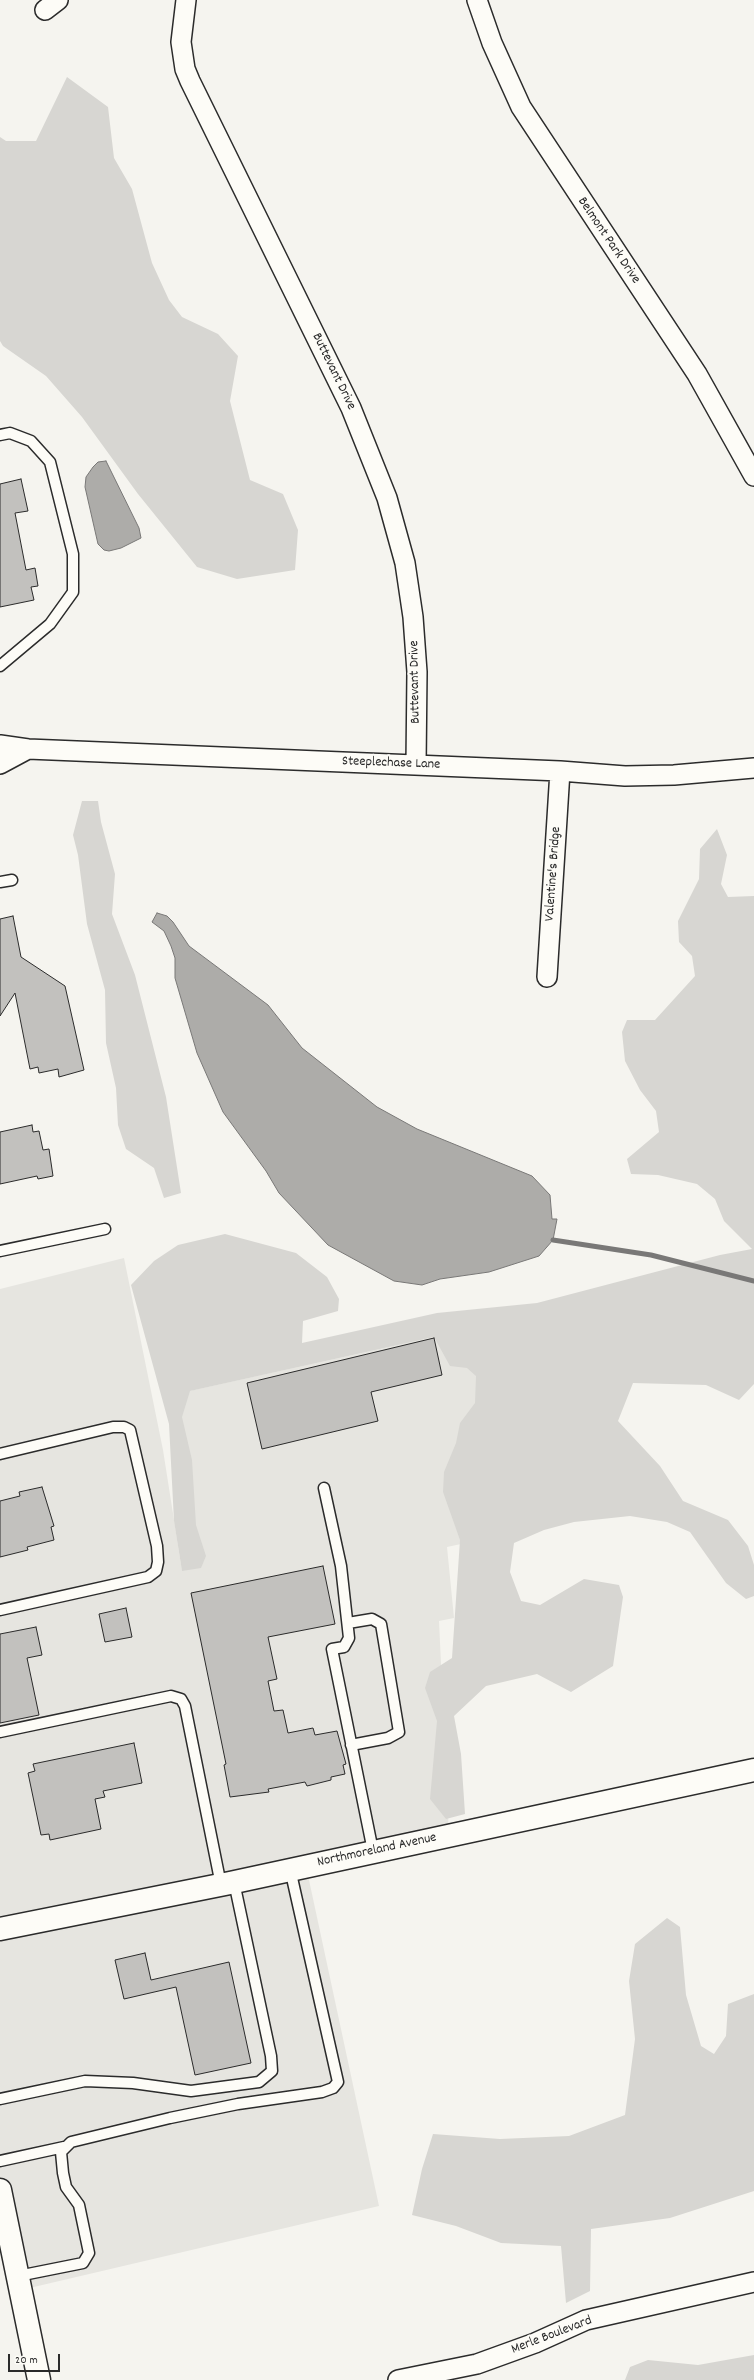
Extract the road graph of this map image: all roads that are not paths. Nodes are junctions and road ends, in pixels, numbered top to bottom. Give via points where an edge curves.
1 (186, 0) edge
2 (477, 0) edge
3 (0, 435) edge
4 (754, 476) edge
5 (0, 666) edge
6 (0, 745) edge
7 (28, 749) junction
8 (0, 764) edge
9 (416, 765) junction
10 (754, 768) edge
11 (560, 771) junction
12 (12, 880) dead end
13 (0, 882) edge
14 (547, 977) dead end
15 (105, 1229) dead end
16 (0, 1251) edge
17 (0, 1454) edge
18 (324, 1488) dead end
19 (0, 1610) edge
20 (348, 1624) junction
21 (0, 1732) edge
22 (351, 1745) junction
23 (754, 1770) edge
24 (374, 1851) junction
25 (290, 1870) junction
26 (228, 1883) junction
27 (0, 1929) edge
28 (0, 2099) edge
29 (64, 2147) junction
30 (0, 2161) edge
31 (1, 2199) edge
32 (18, 2276) junction
33 (754, 2282) edge
34 (39, 2380) edge
35 (398, 2380) edge

1 - 9 street, Buttevant Drive via 181,42 190,81 351,408 387,498 405,563 413,617 417,672
2 - 4 street, Belmont Park Drive via 492,43 521,107 697,374
3 - 5 lane via 10,433 31,441 50,462 73,554 73,592 50,624
6 - 7 street, Steeplechase Lane
7 - 8 street
7 - 9 street, Steeplechase Lane
9 - 11 street, Steeplechase Lane
10 - 11 street, Steeplechase Lane via 639,776
11 - 14 street, Valentine's Bridge
12 - 13 lane
15 - 16 lane
17 - 19 lane via 113,1427 130,1430 157,1546 158,1562 156,1571 148,1577
18 - 20 lane via 342,1566
20 - 22 lane via 349,1638 344,1647 332,1649
20 - 22 lane via 372,1619 381,1624 399,1732 388,1738
21 - 26 lane via 171,1696 181,1699 185,1706
22 - 24 lane
23 - 24 street, Northmoreland Avenue
24 - 25 street, Northmoreland Avenue
25 - 26 street, Northmoreland Avenue
25 - 29 lane via 338,2082 333,2088 322,2092 238,2104 170,2118 88,2137
26 - 27 street, Northmoreland Avenue
26 - 28 lane via 271,2056 272,2071 259,2082 191,2091 133,2083 85,2081
29 - 30 lane
29 - 32 lane via 61,2152 66,2187 79,2205 89,2253 83,2263
31 - 32 street
32 - 34 street
33 - 35 street, Merle Boulevard via 586,2320 535,2343 478,2364

